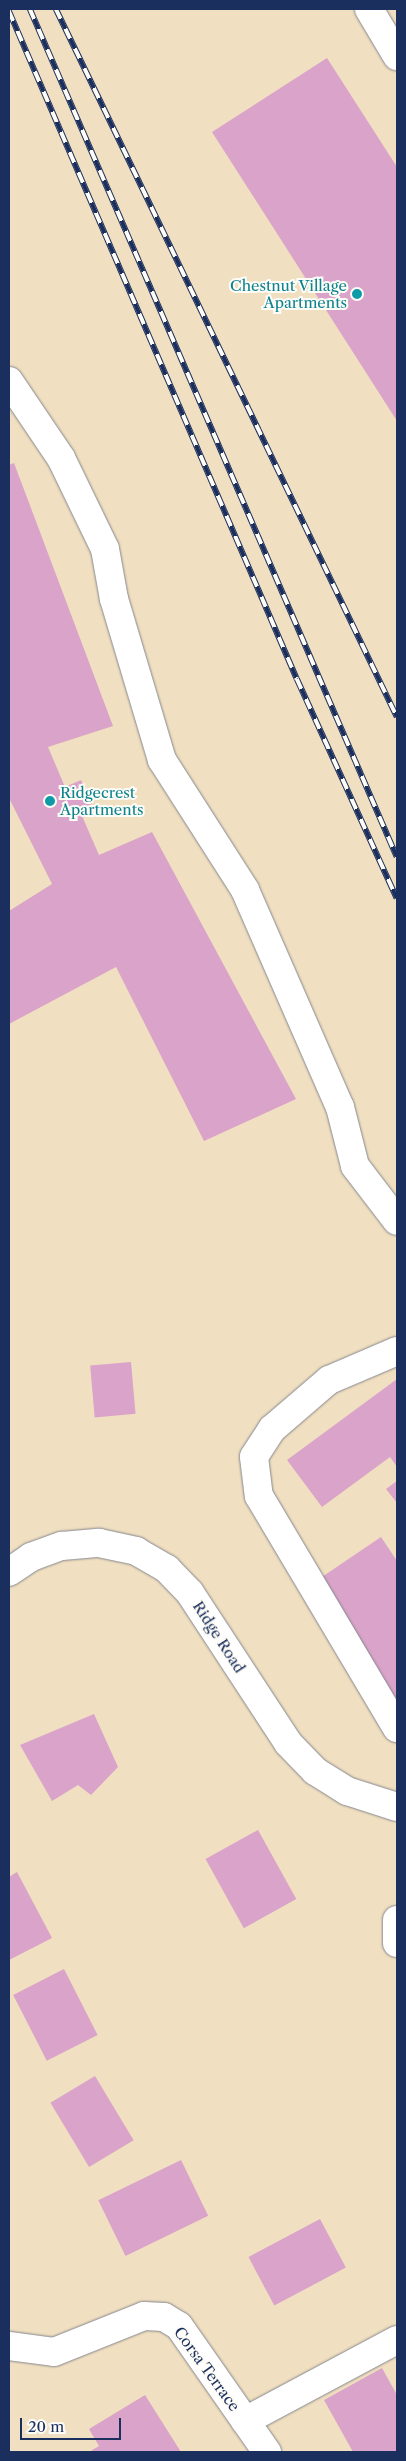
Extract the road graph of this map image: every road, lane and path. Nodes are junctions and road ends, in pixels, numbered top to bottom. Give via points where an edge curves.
1 (368, 9) edge
2 (397, 56) edge
3 (9, 381) edge
4 (397, 1221) edge
5 (397, 1351) edge
6 (9, 1572) edge
7 (397, 1728) edge
8 (397, 1807) edge
9 (397, 1920) edge
10 (397, 1943) edge
11 (11, 2340) edge
12 (397, 2340) edge
13 (245, 2421) junction
14 (267, 2452) edge

1 - 2 street
3 - 4 street via 61,458 106,549 114,599 162,760 245,890 340,1107 355,1166
5 - 7 street via 329,1380 272,1429 254,1457 259,1496
6 - 8 street, Ridge Road via 31,1557 62,1546 99,1543 136,1552 166,1569 190,1593 288,1743 315,1771 347,1791
9 - 10 street
11 - 13 street, Corsa Terrace via 54,2352 144,2316 164,2317 179,2326
12 - 13 street
13 - 14 street, Corsa Terrace

